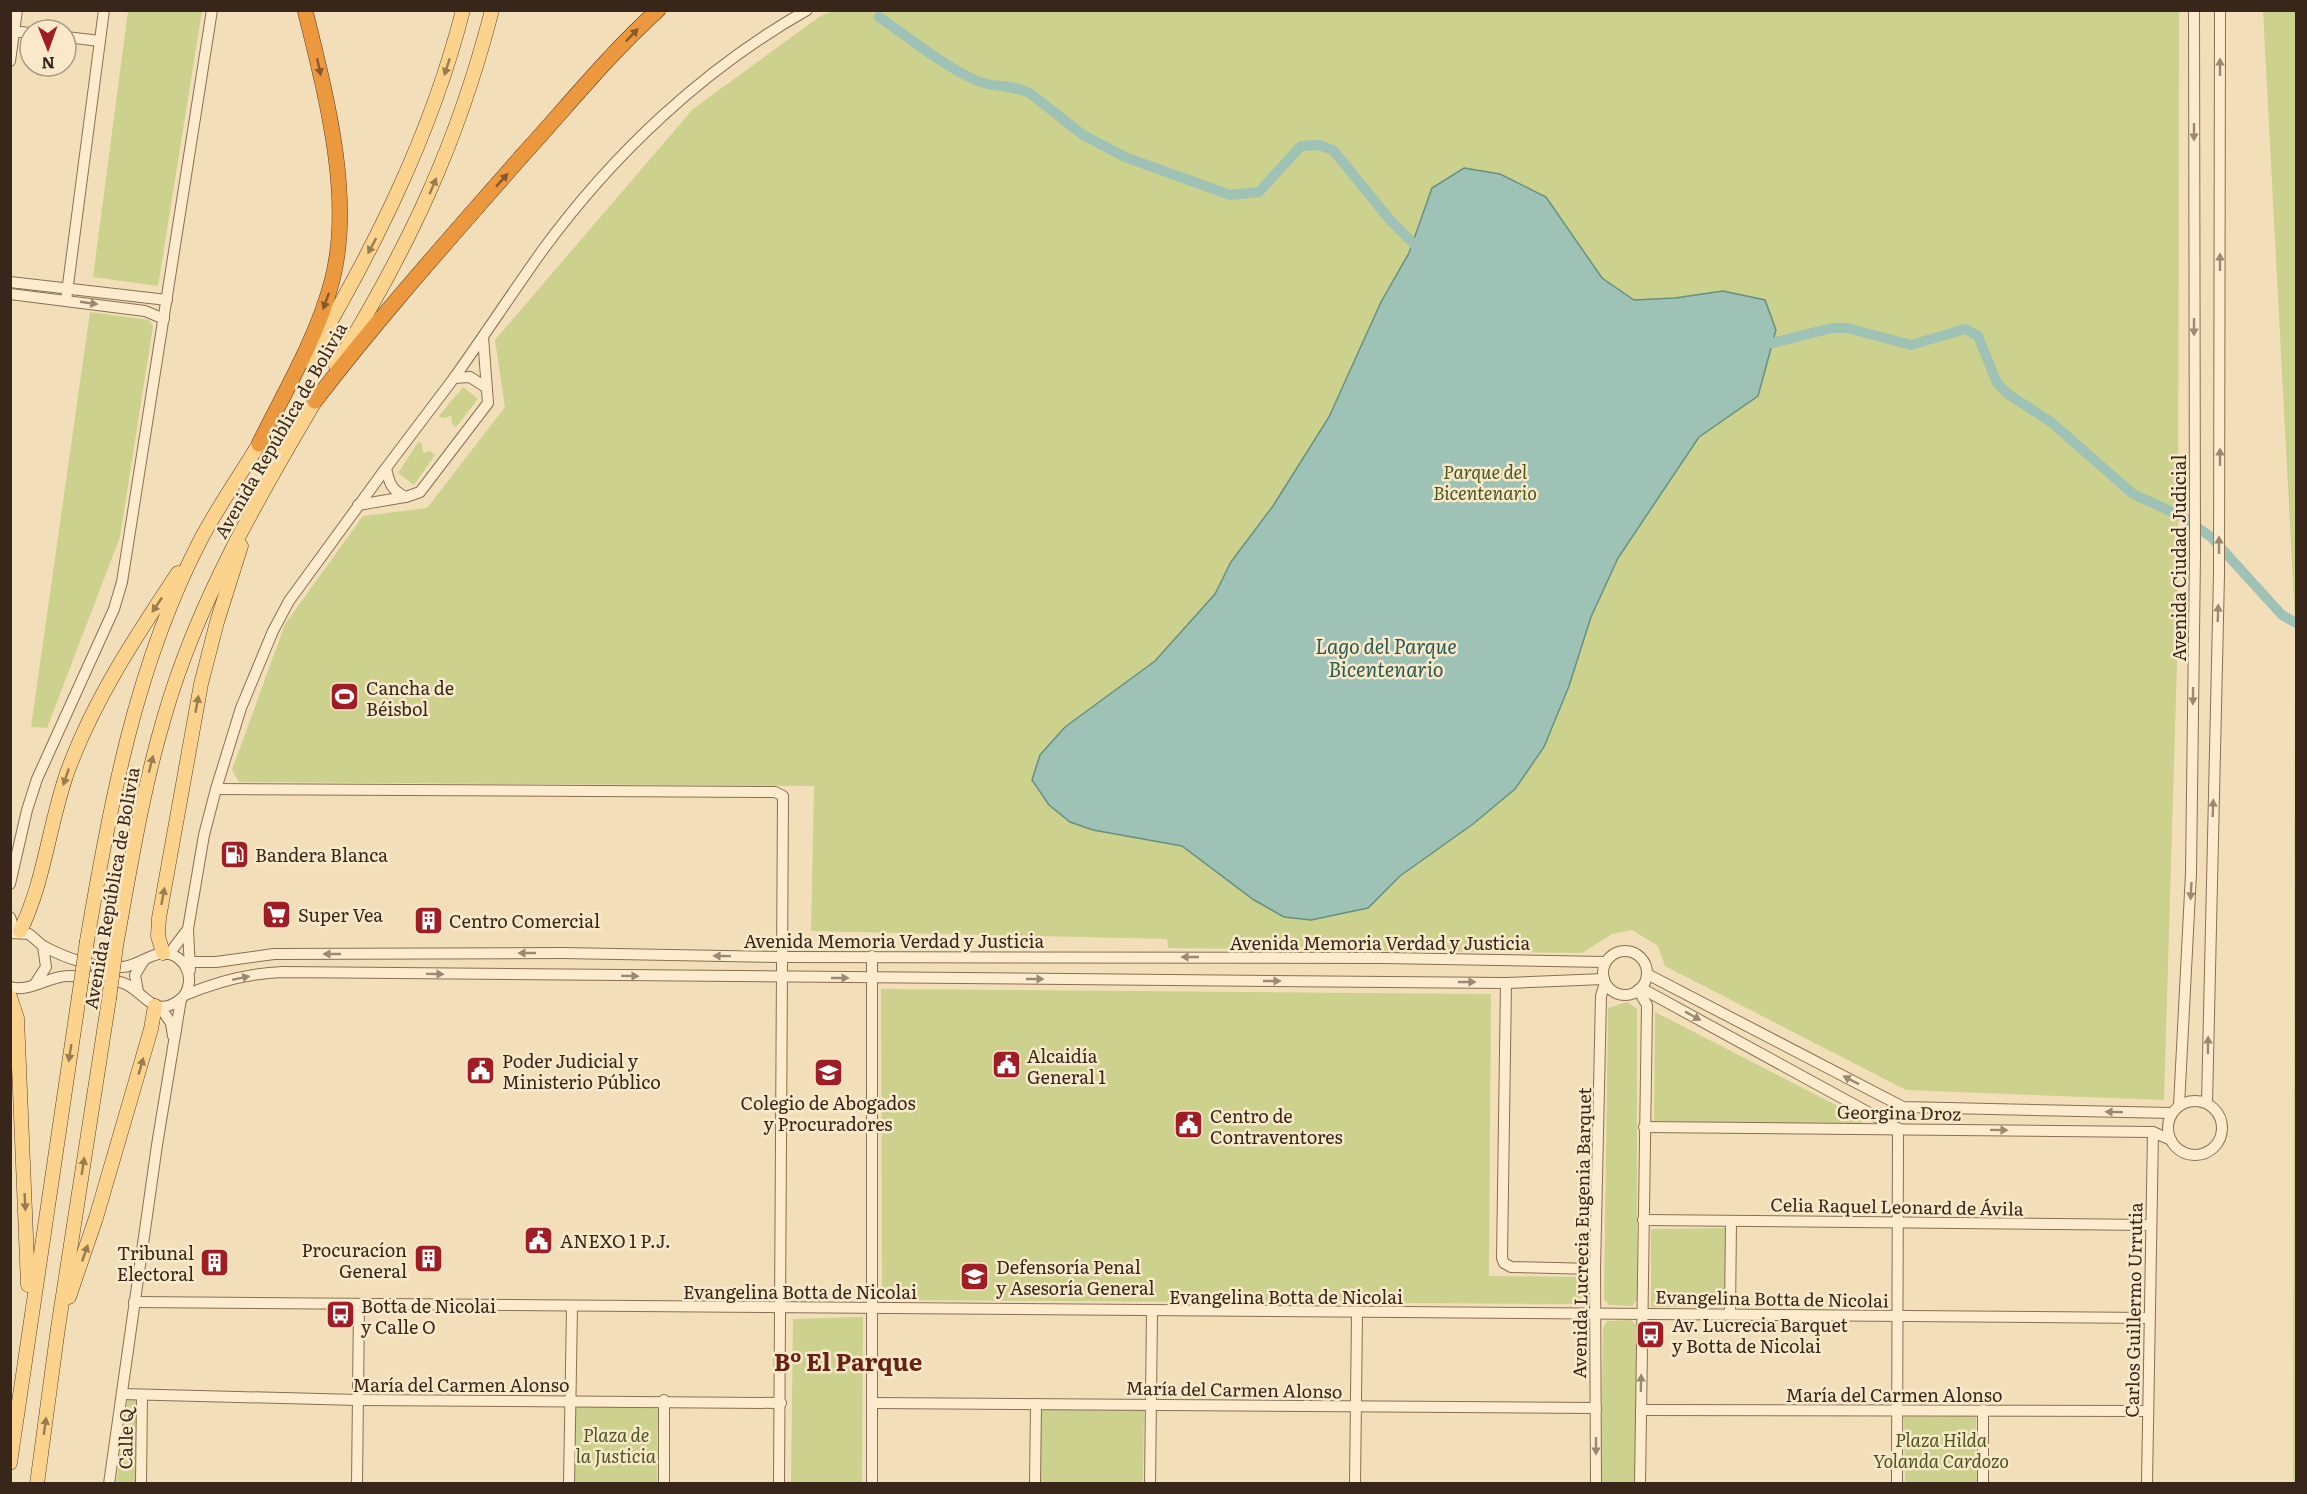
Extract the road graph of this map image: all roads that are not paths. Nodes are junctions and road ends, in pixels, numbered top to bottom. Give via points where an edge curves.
1 (17, 10) edge
2 (104, 10) edge
3 (212, 10) edge
4 (305, 10) edge
5 (464, 10) edge
6 (492, 10) edge
7 (658, 10) edge
8 (807, 10) edge
9 (2194, 10) edge
10 (2220, 10) edge
11 (12, 31) edge
12 (78, 38) edge
13 (100, 41) junction
14 (10, 61) edge
15 (10, 282) edge
16 (10, 294) edge
17 (67, 294) junction
18 (167, 300) junction
19 (164, 319) junction
20 (483, 337) junction
21 (454, 378) junction
22 (487, 388) junction
23 (315, 401) junction
24 (259, 444) junction
25 (386, 468) junction
26 (406, 497) junction
27 (358, 505) junction
28 (252, 513) junction
29 (201, 539) junction
30 (216, 789) junction
31 (13, 856) edge
32 (10, 884) edge
33 (10, 917) edge
34 (188, 928) junction
35 (15, 932) edge
36 (43, 946) junction
37 (166, 953) junction
38 (872, 956) junction
39 (781, 957) junction
40 (144, 960) junction
41 (1605, 962) junction
42 (187, 963) junction
43 (1647, 974) junction
44 (782, 978) junction
45 (873, 979) junction
46 (1604, 981) junction
47 (1506, 982) junction
48 (35, 984) junction
49 (1640, 989) junction
50 (12, 991) edge
51 (138, 992) junction
52 (183, 997) junction
53 (158, 1007) junction
54 (173, 1047) junction
55 (2207, 1103) junction
56 (1903, 1107) joint
57 (2176, 1109) junction
58 (1644, 1127) junction
59 (1898, 1128) junction
60 (2153, 1135) junction
61 (2171, 1140) junction
62 (1643, 1220) junction
63 (1731, 1221) junction
64 (1898, 1222) junction
65 (2150, 1225) junction
66 (1595, 1269) junction
67 (134, 1302) junction
68 (359, 1305) junction
69 (572, 1307) junction
70 (781, 1307) junction
71 (873, 1307) junction
72 (1152, 1312) junction
73 (1357, 1313) junction
74 (1595, 1314) junction
75 (1642, 1314) junction
76 (1730, 1314) junction
77 (1897, 1316) junction
78 (2149, 1317) junction
79 (29, 1326) junction
80 (58, 1328) junction
81 (122, 1394) junction
82 (142, 1395) junction
83 (358, 1400) junction
84 (664, 1400) junction
85 (570, 1401) junction
86 (781, 1403) junction
87 (873, 1403) junction
88 (1036, 1404) junction
89 (1151, 1405) junction
90 (1356, 1407) junction
91 (1596, 1408) junction
92 (1641, 1410) junction
93 (1897, 1410) junction
94 (1983, 1410) junction
95 (17, 1411) junction
96 (2147, 1411) junction
97 (10, 1438) edge
98 (10, 1463) edge
99 (39, 1484) edge
100 (109, 1484) edge
101 (141, 1484) edge
102 (357, 1484) edge
103 (569, 1484) edge
104 (664, 1484) edge
105 (779, 1484) edge
106 (872, 1484) edge
107 (1035, 1484) edge
108 (1150, 1484) edge
109 (1355, 1484) edge
110 (1596, 1484) edge
111 (1640, 1484) edge
112 (1896, 1484) edge
113 (1983, 1484) edge
114 (2147, 1484) edge

1 - 11 street
2 - 13 street
3 - 18 street
4 -> 24 highway via 337,165 336,260 326,301
5 -> 24 main road, Avenida República de Bolivia via 433,108 394,203
23 -> 6 main road, Avenida República de Bolivia via 383,289 420,217 465,108
23 -> 7 highway via 497,185 610,57
8 - 20 street via 762,36 687,92 624,153 542,252
9 -> 57 street, Avenida Ciudad Judicial via 2192,873
55 -> 10 street via 2219,575
11 - 14 street
12 - 13 street
13 - 17 street
15 - 17 street
16 - 17 street
17 - 18 street
17 -> 19 street via 145,311
18 - 19 street
19 - 31 street via 120,590 37,779
20 - 21 street
20 - 22 street
21 - 22 street via 470,377
21 - 25 street
22 - 26 street via 488,403 470,429 420,492
23 - 28 main road, Avenida República de Bolivia
24 - 29 main road, Avenida República de Bolivia
25 - 26 street via 392,488
25 - 27 street
26 - 27 street
27 - 30 street via 281,614 241,708
37 -> 28 main road via 158,936 159,918 201,684
80 -> 28 main road, Avenida República de Bolivia, bridge via 136,832 164,717 201,615
29 -> 35 main road via 139,631 78,746 56,809 29,912
29 -> 79 main road, Avenida República de Bolivia, bridge via 162,629 136,707 111,807
30 - 34 street
30 - 39 street via 775,792 783,796 784,806
31 - 32 street
33 - 35 street
34 - 37 street
34 - 42 street
35 - 36 street via 29,933
36 - 40 street via 69,959 119,968
36 - 48 street via 46,966
37 - 40 street
37 - 42 street
38 - 39 street, Avenida Memoria Verdad y Justicia
41 -> 38 street, Avenida Memoria Verdad y Justicia
38 - 45 street
39 -> 42 street, Avenida Memoria Verdad y Justicia via 274,954
39 - 44 street
40 - 51 street via 135,975
41 - 43 street, Avenida Memoria Verdad y Justicia via 1616,952 1631,952 1643,960
41 - 46 street
42 - 52 street via 189,976
43 - 49 street
56 -> 43 street, Avenida Memoria Verdad y Justicia
44 -> 45 street, Avenida Memoria Verdad y Justicia
52 -> 44 street, Avenida Memoria Verdad y Justicia via 217,983 271,973
44 - 70 street
45 -> 47 street, Avenida Memoria Verdad y Justicia
45 - 71 street
46 - 47 street, Avenida Memoria Verdad y Justicia
46 - 49 street, Avenida Memoria Verdad y Justicia via 1620,994
46 - 66 street, Avenida Lucrecia Eugenia Barquet
47 - 66 street via 1502,1258 1511,1267
48 - 50 street
48 - 51 street via 69,976 121,982
49 - 58 street via 1647,1005
49 -> 59 street, Avenida Memoria Verdad y Justicia
50 -> 79 main road via 17,1018
51 - 53 street
52 - 53 street
52 - 54 street
53 - 54 street via 171,1023
80 -> 53 main road via 96,1218
54 - 67 street
55 - 57 street via 2198,1101
55 - 61 street via 2215,1109 2222,1126 2218,1143 2211,1150 2193,1155 2184,1153
57 -> 56 street, Georgina Droz
57 - 61 street, Avenida Ciudad Judicial via 2168,1126
58 - 59 street, Georgina Droz
58 - 62 street
59 -> 60 street, Georgina Droz
59 - 64 street
60 - 61 street, Georgina Droz
60 - 65 street, Carlos Guillermo Urrutia
62 - 63 street, Celia Raquel Leonard de Ávila
62 - 75 street
63 - 64 street, Celia Raquel Leonard de Ávila
63 - 76 street
64 - 65 street, Celia Raquel Leonard de Ávila
64 - 77 street
65 - 78 street, Carlos Guillermo Urrutia
66 - 74 street, Avenida Lucrecia Eugenia Barquet
67 - 68 street, Evangelina Botta de Nicolai
67 - 81 street
68 - 69 street, Evangelina Botta de Nicolai
68 - 83 street
69 - 70 street, Evangelina Botta de Nicolai
69 - 85 street
70 - 71 street, Evangelina Botta de Nicolai
70 - 86 street
71 - 72 street, Evangelina Botta de Nicolai
71 - 87 street
72 - 73 street, Evangelina Botta de Nicolai
72 - 89 street
73 - 74 street, Evangelina Botta de Nicolai
73 - 90 street
74 - 75 street, Evangelina Botta de Nicolai
74 - 91 street, Avenida Lucrecia Eugenia Barquet
75 - 76 street, Evangelina Botta de Nicolai
92 -> 75 street
76 - 77 street, Evangelina Botta de Nicolai
77 - 78 street, Evangelina Botta de Nicolai
77 - 93 street
78 - 96 street, Carlos Guillermo Urrutia
79 - 95 main road, Avenida República de Bolivia
99 -> 80 main road, Avenida República de Bolivia
81 - 82 street, María del Carmen Alonso
81 - 100 street
82 - 83 street, María del Carmen Alonso
82 - 101 street, Calle Q
83 - 85 street, María del Carmen Alonso
83 - 102 street
84 - 85 street, María del Carmen Alonso
84 - 86 street, María del Carmen Alonso
84 - 104 street
85 - 103 street
86 - 105 street
87 - 88 street, María del Carmen Alonso
87 - 106 street
88 - 89 street, María del Carmen Alonso
88 - 107 street
89 - 90 street, María del Carmen Alonso
89 - 108 street
90 - 91 street, María del Carmen Alonso
90 - 109 street
91 -> 110 street, Avenida Lucrecia Eugenia Barquet
92 - 93 street, María del Carmen Alonso
92 - 111 street
93 - 94 street, María del Carmen Alonso
93 - 112 street
94 - 96 street, María del Carmen Alonso
94 - 113 street
95 - 97 main road
95 - 98 main road, Avenida República de Bolivia
96 - 114 street, Carlos Guillermo Urrutia

